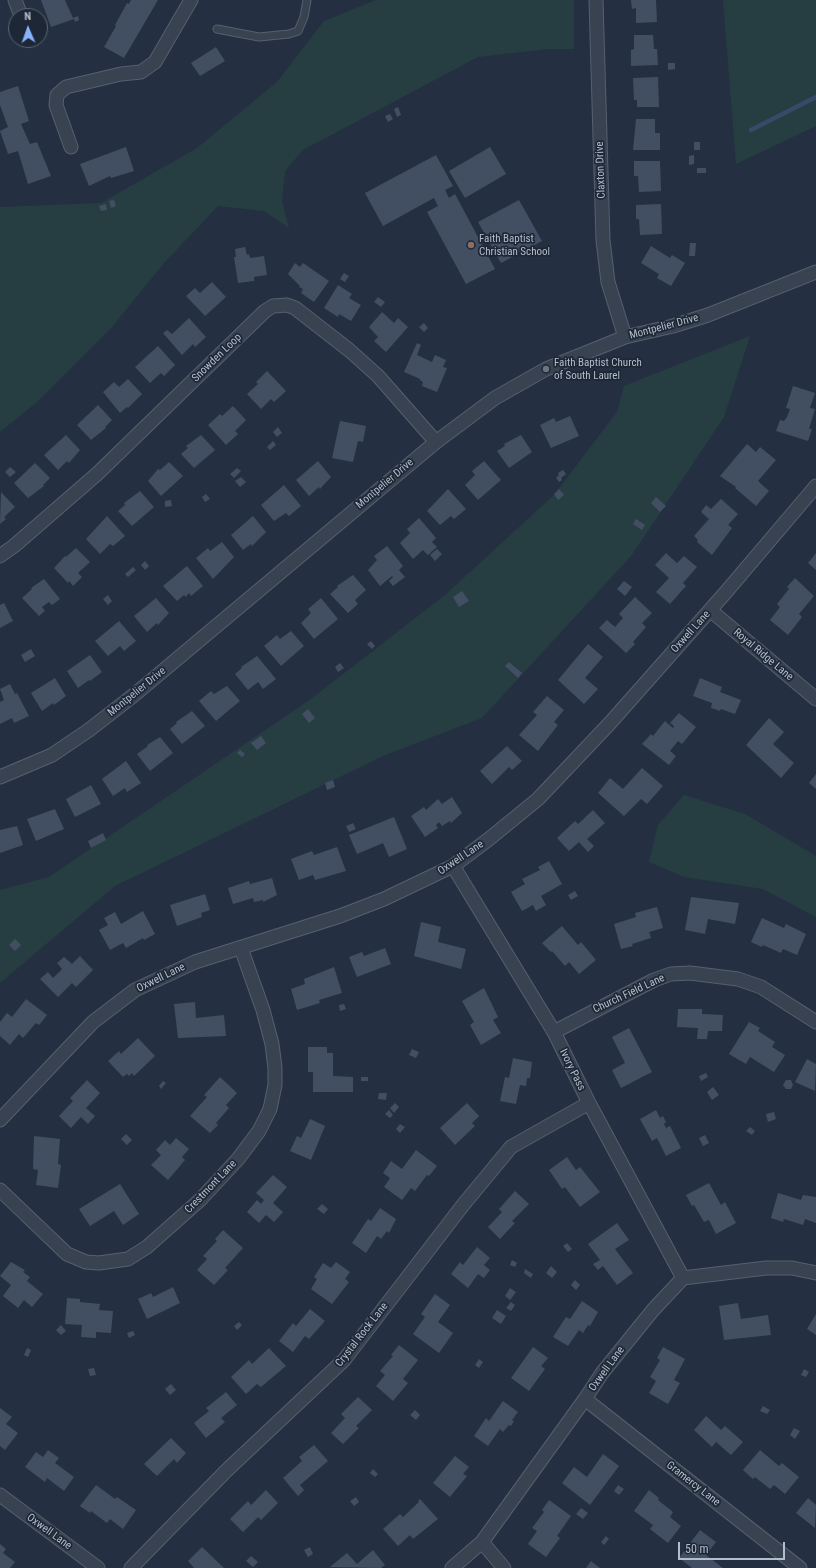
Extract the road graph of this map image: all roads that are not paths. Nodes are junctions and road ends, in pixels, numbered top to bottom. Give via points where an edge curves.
1 (191, 0) edge
2 (307, 0) edge
3 (596, 0) edge
4 (218, 29) dead end
5 (71, 147) dead end
6 (816, 272) edge
7 (625, 337) junction
8 (436, 442) junction
9 (816, 486) edge
10 (0, 556) edge
11 (710, 610) junction
12 (816, 699) edge
13 (0, 777) edge
14 (453, 866) junction
15 (240, 948) junction
16 (816, 1022) edge
17 (554, 1032) junction
18 (589, 1103) junction
19 (0, 1120) edge
20 (0, 1190) edge
21 (816, 1273) edge
22 (683, 1278) junction
23 (585, 1399) junction
24 (0, 1496) edge
25 (482, 1542) junction
26 (98, 1568) edge
27 (131, 1568) edge
28 (452, 1568) edge
29 (504, 1568) edge
30 (800, 1568) edge

1 - 5 street via 155,62 141,72 66,87 57,95 56,105
2 - 4 lane via 298,31 289,34 259,37
3 - 7 street, Claxton Drive via 603,240 608,282
6 - 7 street, Montpelier Drive via 708,315
7 - 8 street, Montpelier Drive via 546,369 495,398
8 - 10 street, Snowden Loop via 388,387 349,350 294,308 279,304 265,311 97,474
8 - 13 street, Montpelier Drive via 134,696 52,755
9 - 11 street, Oxwell Lane
11 - 12 street, Royal Ridge Lane
11 - 14 street, Oxwell Lane via 610,723 538,799
14 - 15 street, Oxwell Lane via 362,908
14 - 17 street, Ivory Pass
15 - 19 street, Oxwell Lane via 195,962 135,990 94,1022
15 - 20 street, Crestmont Lane via 263,1010 272,1044 275,1085 270,1109 259,1131 238,1159 200,1200 148,1247 128,1259 99,1263 86,1262 67,1254
16 - 17 street, Church Field Lane via 761,988 732,978 690,973 671,974 654,980
17 - 18 street, Ivory Pass
18 - 22 street, Ivory Pass
18 - 27 street, Crystal Rock Lane via 511,1147 458,1211 344,1360 227,1470
21 - 22 street via 792,1268 766,1268
22 - 23 street, Oxwell Lane via 624,1345
23 - 25 street, Oxwell Lane
23 - 30 street, Gramercy Lane
24 - 26 street, Oxwell Lane
25 - 28 street, Oxwell Lane
25 - 29 street

